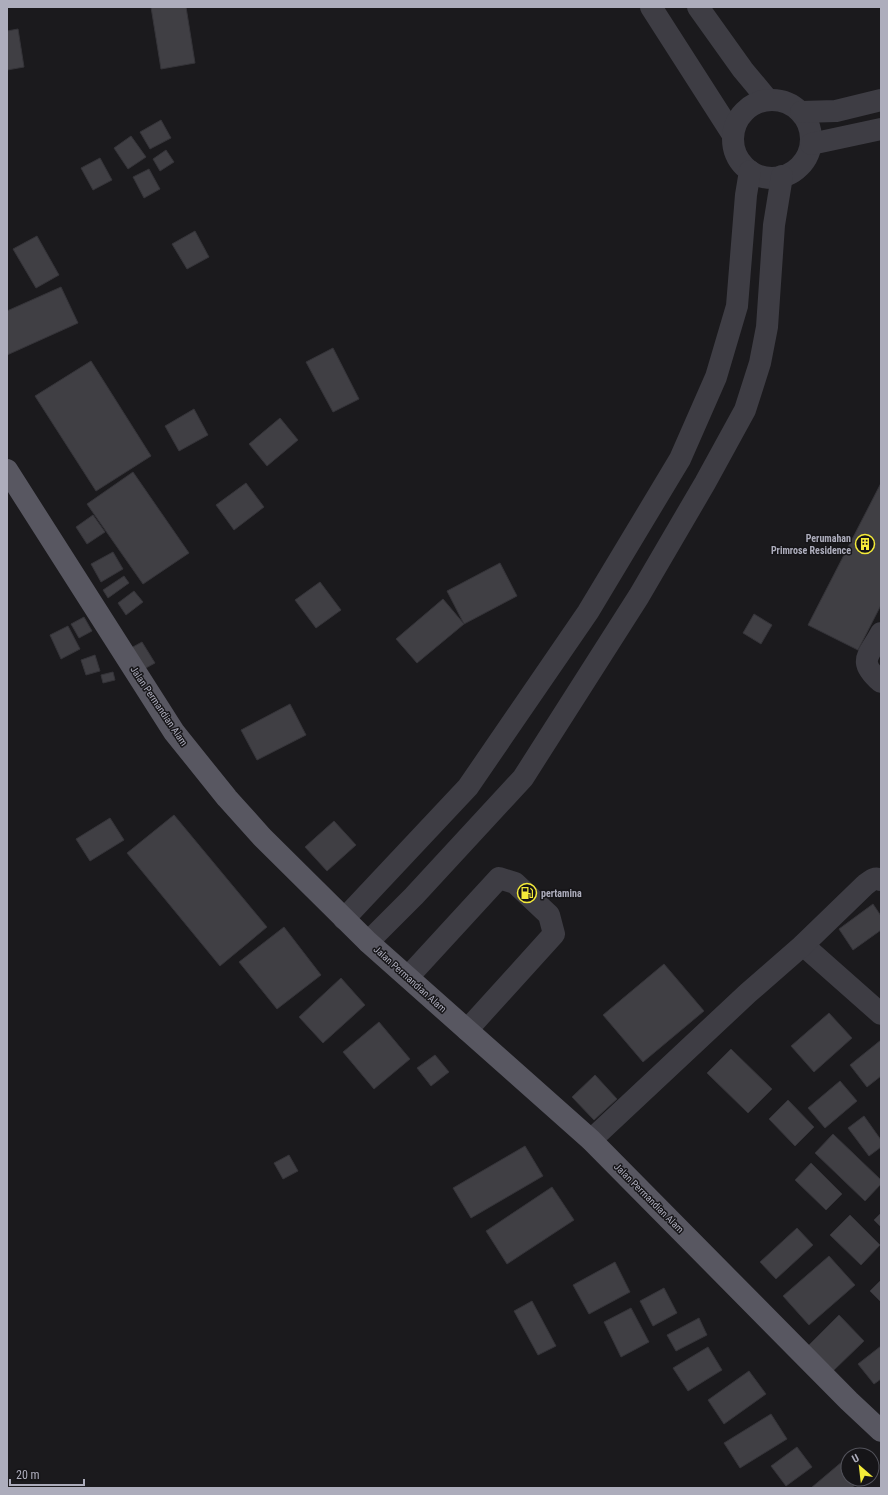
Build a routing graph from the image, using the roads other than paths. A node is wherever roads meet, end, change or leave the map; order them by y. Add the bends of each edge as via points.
1 (651, 7) edge
2 (698, 7) edge
3 (768, 100) junction
4 (881, 100) edge
5 (801, 112) junction
6 (881, 129) edge
7 (733, 135) junction
8 (811, 144) junction
9 (750, 171) junction
10 (782, 176) junction
11 (7, 470) edge
12 (881, 634) edge
13 (881, 682) edge
14 (881, 880) edge
15 (344, 919) junction
16 (368, 942) junction
17 (803, 945) junction
18 (408, 977) junction
19 (881, 1014) edge
20 (467, 1030) junction
21 (591, 1140) junction
22 (881, 1431) edge

1 - 7 street
2 - 3 street
3 - 5 street via 780,100
3 - 7 street via 757,102 740,115
4 - 5 street via 836,111
5 - 8 street via 808,121
6 - 8 street
7 - 9 street via 736,155 741,164
8 - 10 street via 802,164 793,172
9 - 10 street via 771,178
9 - 15 street via 737,306 716,377 680,459 588,612 468,787
10 - 16 street via 774,225 767,327 760,363 745,410 640,596 524,778
11 - 15 main road, Jalan Permandian Alam via 174,732 262,837
12 - 13 street via 866,661 867,667
14 - 17 street via 873,879
15 - 16 main road, Jalan Permandian Alam
16 - 18 main road, Jalan Permandian Alam
17 - 19 street
17 - 21 street
18 - 20 main road, Jalan Permandian Alam
18 - 20 street via 499,878 515,883 549,916 554,934
20 - 21 main road, Jalan Permandian Alam
21 - 22 main road, Jalan Permandian Alam

